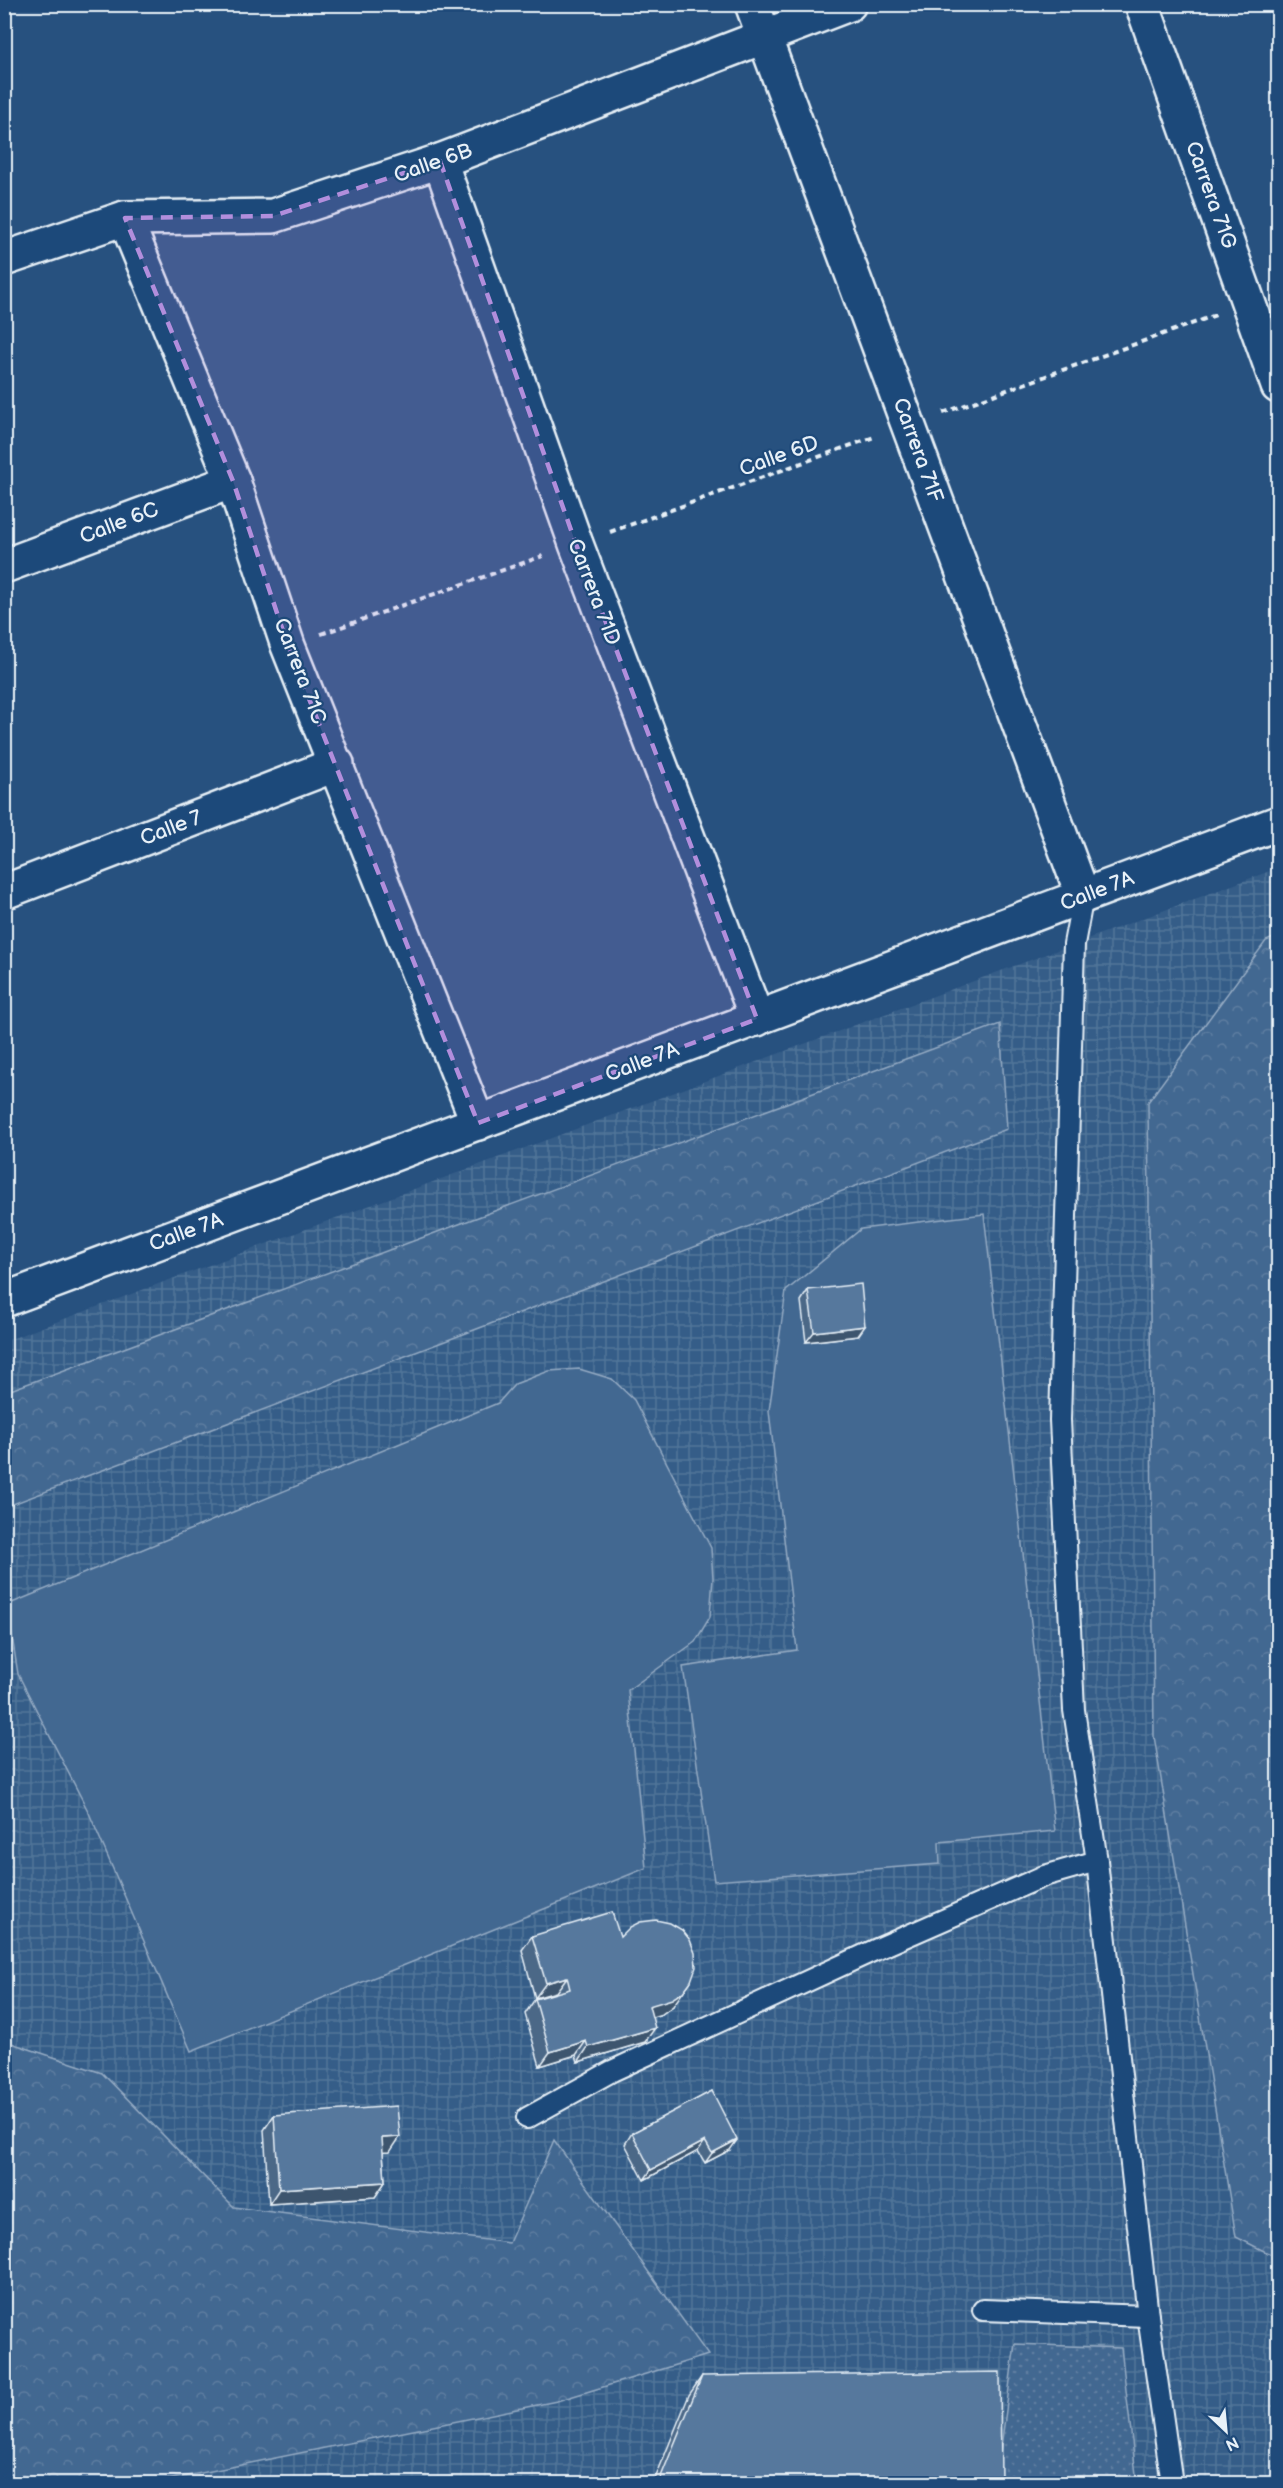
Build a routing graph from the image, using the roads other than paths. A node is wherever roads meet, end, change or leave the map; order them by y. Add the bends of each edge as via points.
1 (752, 4) edge
2 (849, 4) edge
3 (1142, 4) edge
4 (765, 38) junction
5 (440, 161) junction
6 (125, 218) junction
7 (4, 259) edge
8 (1278, 386) edge
9 (232, 481) junction
10 (4, 566) edge
11 (337, 764) junction
12 (1278, 824) edge
13 (4, 892) edge
14 (1083, 896) junction
15 (758, 1019) junction
16 (478, 1123) junction
17 (4, 1300) edge
18 (1097, 1861) junction
19 (527, 2118) dead end
20 (983, 2310) dead end
21 (1148, 2316) junction
22 (1172, 2484) edge

1 - 4 street, Carrera 71F
2 - 4 street, Calle 6B
3 - 8 street, Carrera 71G
4 - 5 street, Calle 6B
4 - 14 street, Carrera 71F
5 - 6 street, Calle 6B via 273,216
5 - 15 street, Carrera 71D via 576,544
6 - 7 street, Calle 6B
6 - 9 street, Carrera 71C
9 - 10 street, Calle 6C
9 - 11 street, Carrera 71C via 288,646
11 - 13 street, Calle 7
11 - 16 street, Carrera 71C
12 - 14 street, Calle 7A
14 - 15 street, Calle 7A
14 - 18 lane via 1074,944 1060,1420 1074,1710
15 - 16 street, Calle 7A
16 - 17 street, Calle 7A
18 - 19 lane via 1044,1876 813,1978 612,2071
18 - 21 lane
20 - 21 lane
21 - 22 lane

